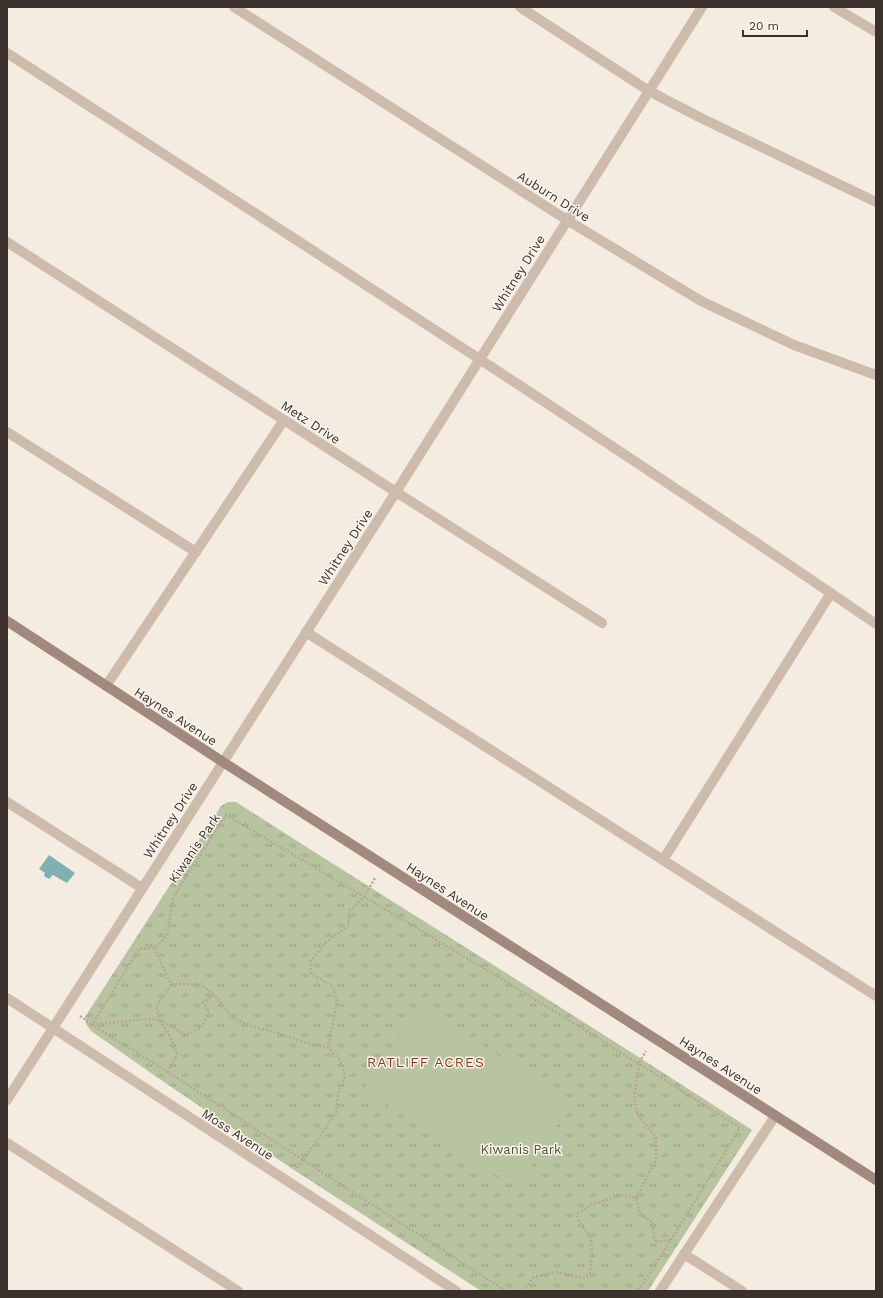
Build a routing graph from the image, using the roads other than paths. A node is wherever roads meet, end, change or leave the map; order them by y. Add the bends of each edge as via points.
1 (234, 7) edge
2 (520, 7) edge
3 (702, 7) edge
4 (834, 7) edge
5 (876, 32) edge
6 (7, 53) edge
7 (649, 91) junction
8 (876, 202) edge
9 (567, 220) junction
10 (7, 242) edge
11 (479, 359) junction
12 (876, 375) edge
13 (284, 420) junction
14 (7, 432) edge
15 (396, 492) junction
16 (196, 552) junction
17 (831, 593) junction
18 (7, 622) edge
19 (602, 623) dead end
20 (876, 624) edge
21 (306, 632) junction
22 (106, 686) junction
23 (223, 762) junction
24 (7, 802) edge
25 (663, 860) junction
26 (142, 888) junction
27 (876, 996) edge
28 (7, 998) edge
29 (52, 1028) junction
30 (7, 1100) edge
31 (775, 1116) junction
32 (7, 1143) edge
33 (876, 1180) edge
34 (684, 1254) junction
35 (238, 1291) edge
36 (456, 1291) edge
37 (660, 1291) edge
38 (742, 1291) edge

1 - 9 street, Auburn Drive
2 - 7 street
3 - 7 street, Whitney Drive
4 - 5 street
6 - 11 street
7 - 8 street
7 - 9 street, Whitney Drive
9 - 11 street, Whitney Drive
9 - 12 street, Auburn Drive via 701,301 794,345
10 - 13 street, Metz Drive
11 - 15 street, Whitney Drive
11 - 17 street
13 - 15 street, Metz Drive
13 - 16 street
14 - 16 street
15 - 19 street, Metz Drive
15 - 21 street, Whitney Drive
16 - 22 street
17 - 20 street
17 - 25 street
18 - 22 street, Haynes Avenue
21 - 23 street, Whitney Drive
21 - 25 street
22 - 23 street, Haynes Avenue
23 - 26 street, Whitney Drive
23 - 31 street, Haynes Avenue
24 - 26 street
25 - 27 street
26 - 29 street, Whitney Drive
28 - 29 street, Moss Avenue
29 - 30 street, Whitney Drive
29 - 36 street, Moss Avenue
31 - 33 street, Haynes Avenue
31 - 34 street
32 - 35 street
34 - 37 street
34 - 38 street

